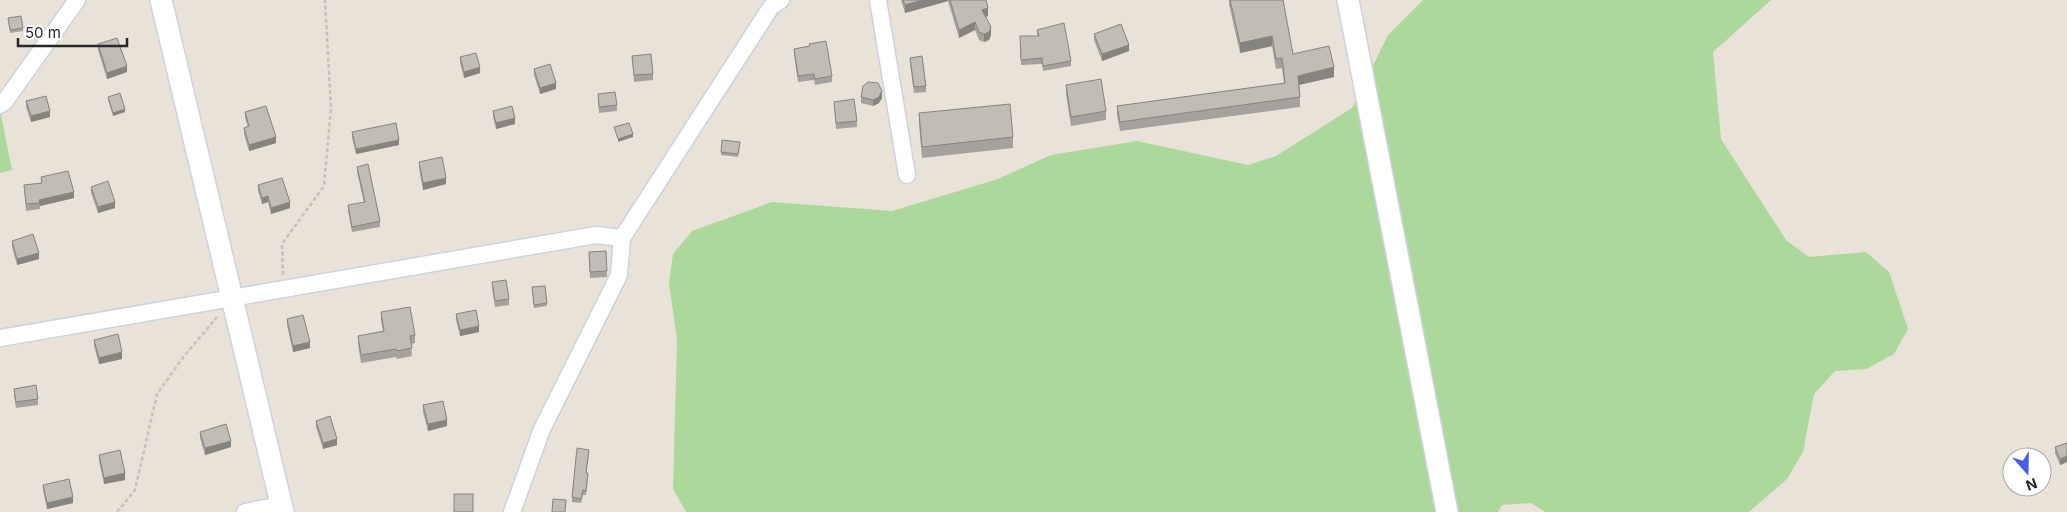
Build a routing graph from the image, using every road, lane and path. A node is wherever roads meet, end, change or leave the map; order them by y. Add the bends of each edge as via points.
1 (77, 0) edge
2 (160, 0) edge
3 (325, 0) edge
4 (781, 0) edge
5 (878, 0) edge
6 (1348, 0) edge
7 (0, 105) edge
8 (908, 175) dead end
9 (622, 238) junction
10 (283, 290) junction
11 (233, 298) junction
12 (0, 338) edge
13 (282, 509) edge
14 (117, 512) edge
15 (245, 512) edge
16 (512, 512) edge
17 (1447, 512) edge

1 - 7 street
2 - 11 street
3 - 10 path via 331,108 324,186 282,244
4 - 9 street via 771,7
5 - 8 street
6 - 17 street
9 - 10 street via 596,236
9 - 16 street via 619,276 542,429
10 - 11 street
11 - 12 street
11 - 13 street
11 - 14 path via 157,394 135,490
13 - 15 street

